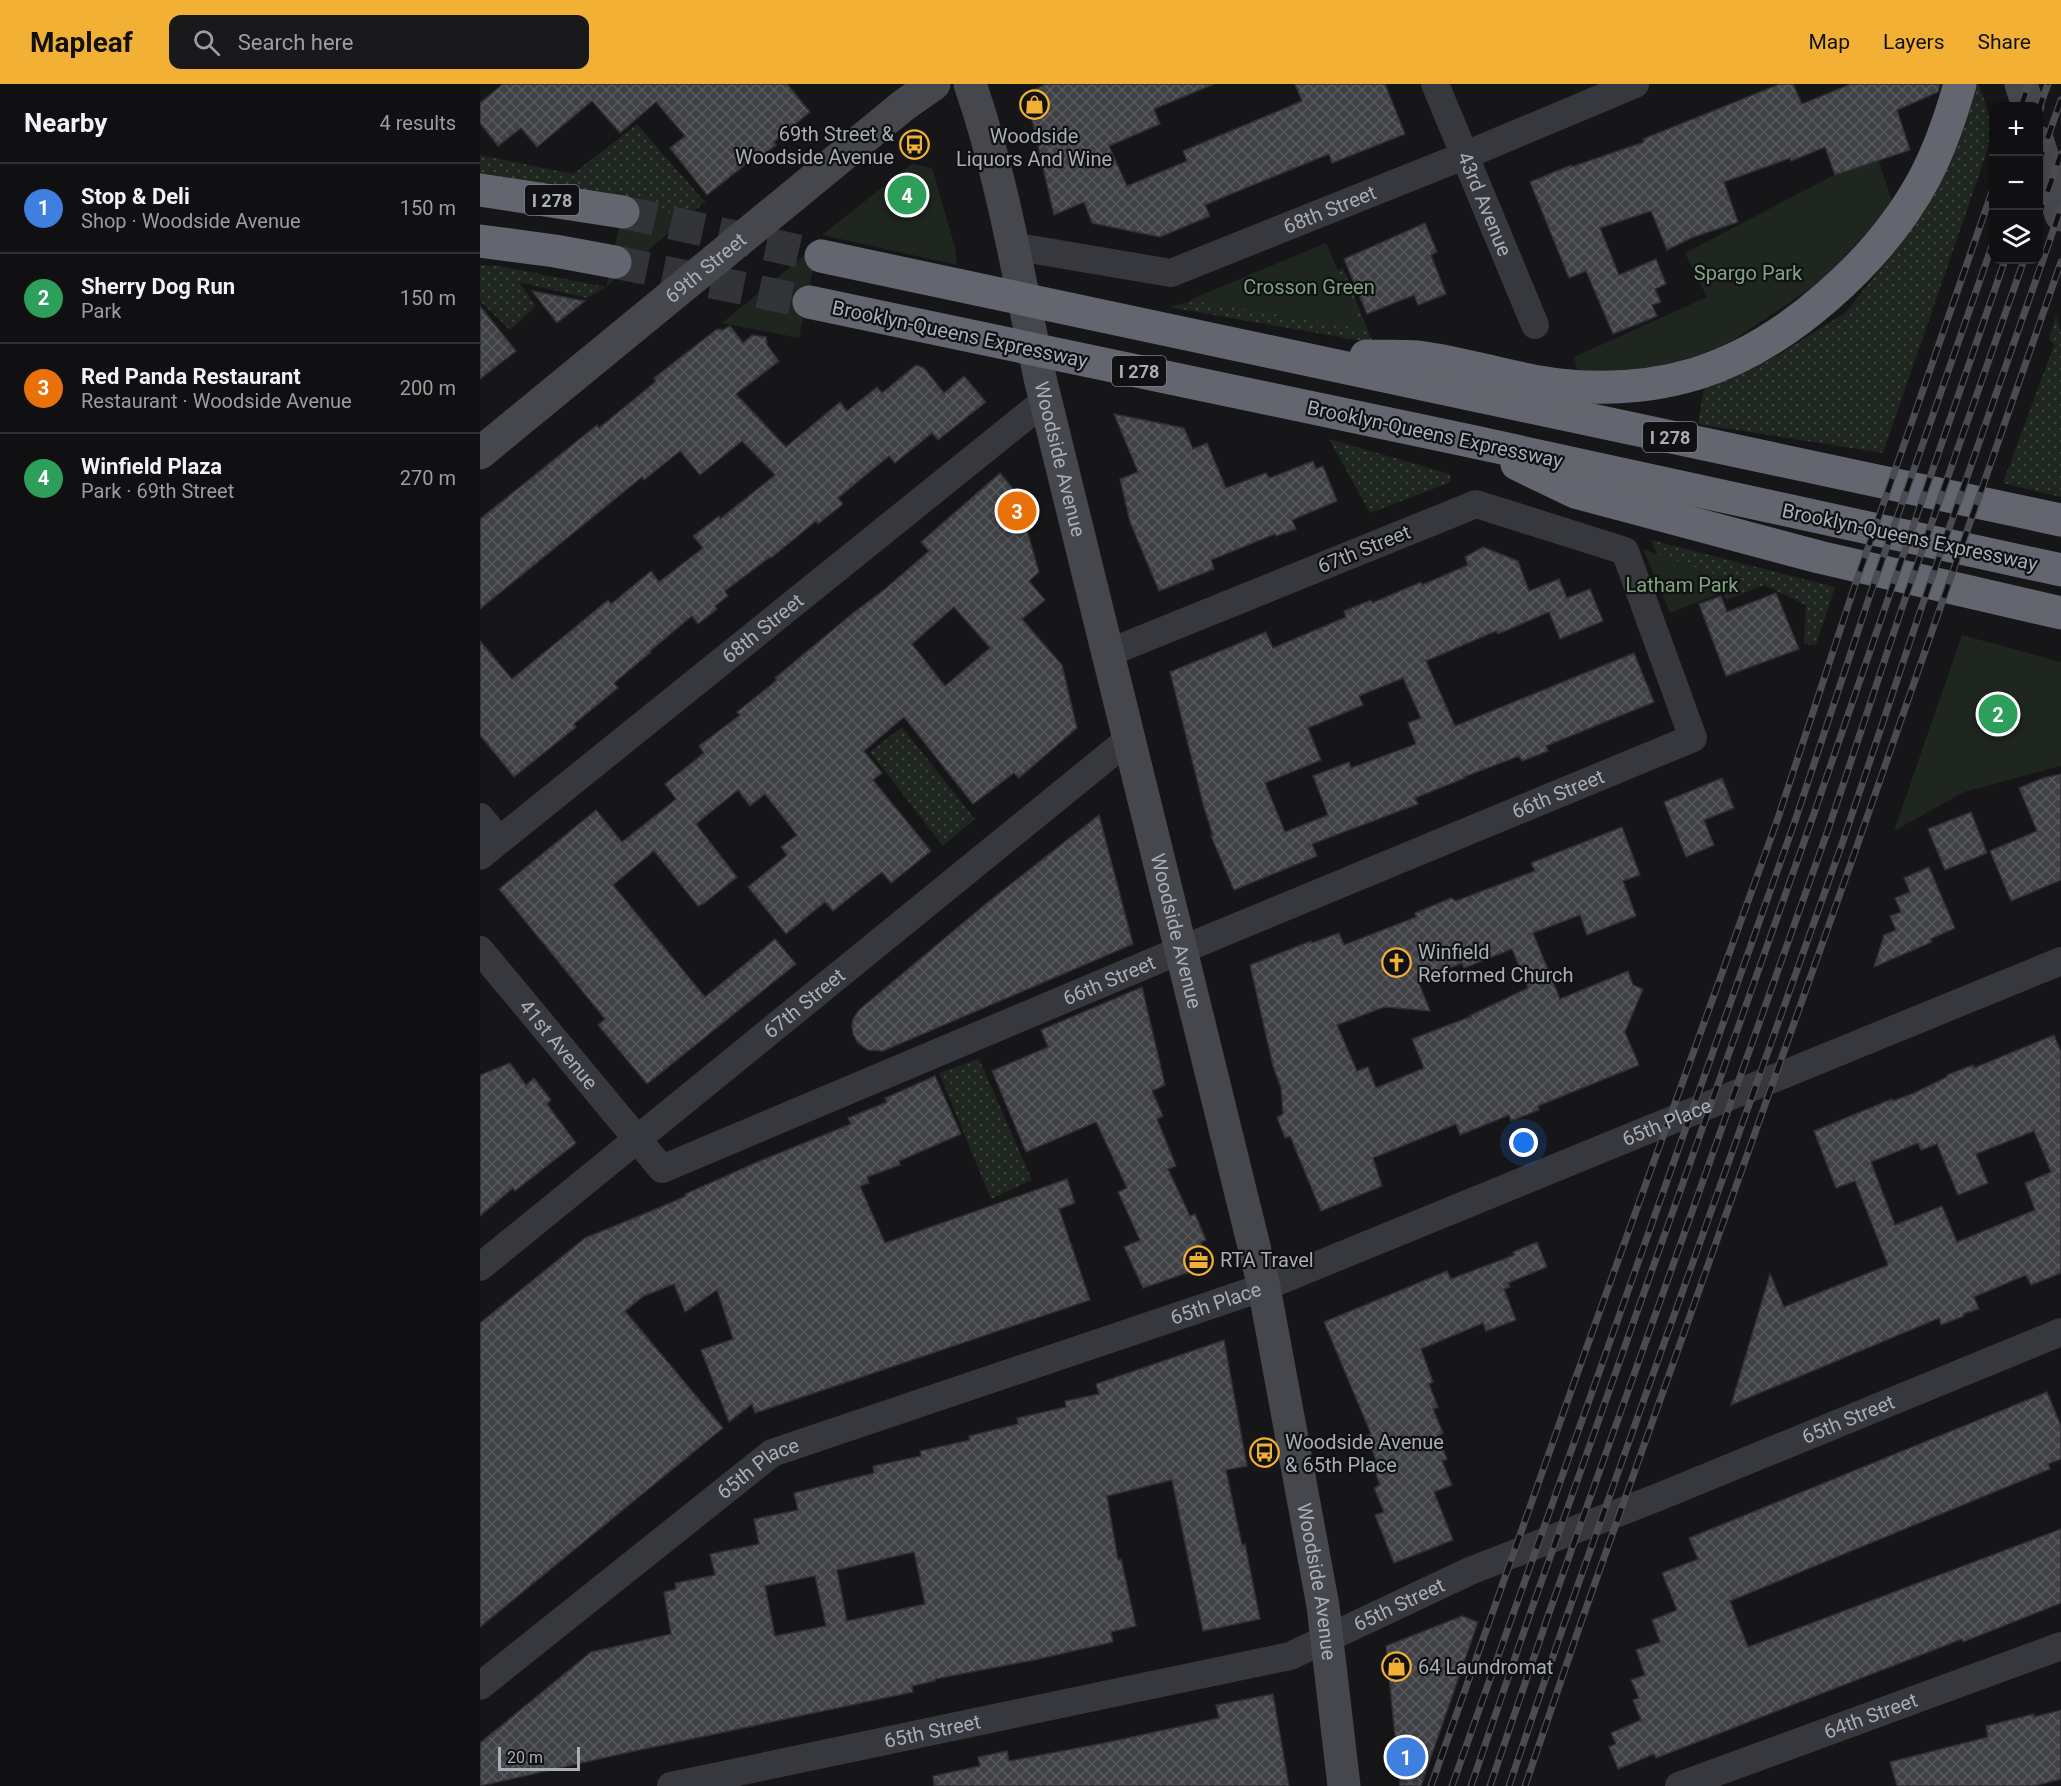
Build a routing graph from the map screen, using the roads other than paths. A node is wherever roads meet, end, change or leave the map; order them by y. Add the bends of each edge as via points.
1 (934, 84) edge
2 (970, 84) edge
3 (1435, 84) edge
4 (1635, 84) edge
5 (1960, 84) edge
6 (2021, 84) edge
7 (2027, 102) edge
8 (1466, 155) junction
9 (2042, 156) edge
10 (480, 190) edge
11 (624, 212) tunnel mouth
12 (2061, 215) edge
13 (480, 241) edge
14 (821, 256) tunnel mouth
15 (1015, 257) junction
16 (615, 262) tunnel mouth
17 (809, 302) tunnel mouth
18 (1535, 325) dead end
19 (1280, 353) junction
20 (1043, 389) junction
21 (1470, 441) junction
22 (480, 453) edge
23 (2061, 520) edge
24 (2061, 570) edge
25 (2061, 613) edge
26 (1108, 653) junction
27 (1693, 738) joint
28 (1129, 739) junction
29 (480, 817) edge
30 (489, 848) edge
31 (480, 950) edge
32 (1181, 950) junction
33 (2061, 962) edge
34 (636, 1140) junction
35 (480, 1267) edge
36 (1264, 1287) junction
37 (2060, 1337) edge
38 (1328, 1639) junction
39 (2061, 1646) edge
40 (480, 1686) edge
41 (671, 1786) edge
42 (1344, 1786) edge
43 (1679, 1786) edge

1 - 22 street, 69th Street
2 - 15 street, Woodside Avenue
3 - 8 street, 43rd Avenue
4 - 8 street, 68th Street
5 - 19 highway via 1941,142 1924,178 1882,242 1797,320 1720,365 1664,381 1589,387 1536,382 1424,358
6 - 7 street
8 - 15 street, 68th Street via 1171,273
8 - 18 street, 43rd Avenue
9 - 12 street
10 - 11 highway, I 278
13 - 16 highway
14 - 19 highway, I 278
15 - 20 street, Woodside Avenue
17 - 21 highway, Brooklyn-Queens Expressway / I 278
19 - 23 highway, I 278
20 - 26 street, Woodside Avenue
20 - 30 street, 68th Street
21 - 24 highway, Brooklyn-Queens Expressway / I 278
21 - 25 highway via 1575,492 1819,557
26 - 27 street, 67th Street via 1476,504 1625,551
26 - 28 street, Woodside Avenue
27 - 32 street, 66th Street
28 - 32 street, Woodside Avenue
28 - 34 street, 67th Street
29 - 30 street
31 - 34 street, 41st Avenue
32 - 34 street, 66th Street via 662,1169
32 - 36 street, Woodside Avenue
33 - 36 street, 65th Place
34 - 35 street, 67th Street
36 - 38 street, Woodside Avenue
36 - 40 street, 65th Place via 772,1454
37 - 38 street, 65th Street via 1470,1571
38 - 41 street, 65th Street via 1290,1656
38 - 42 street, Woodside Avenue
39 - 43 street, 64th Street

